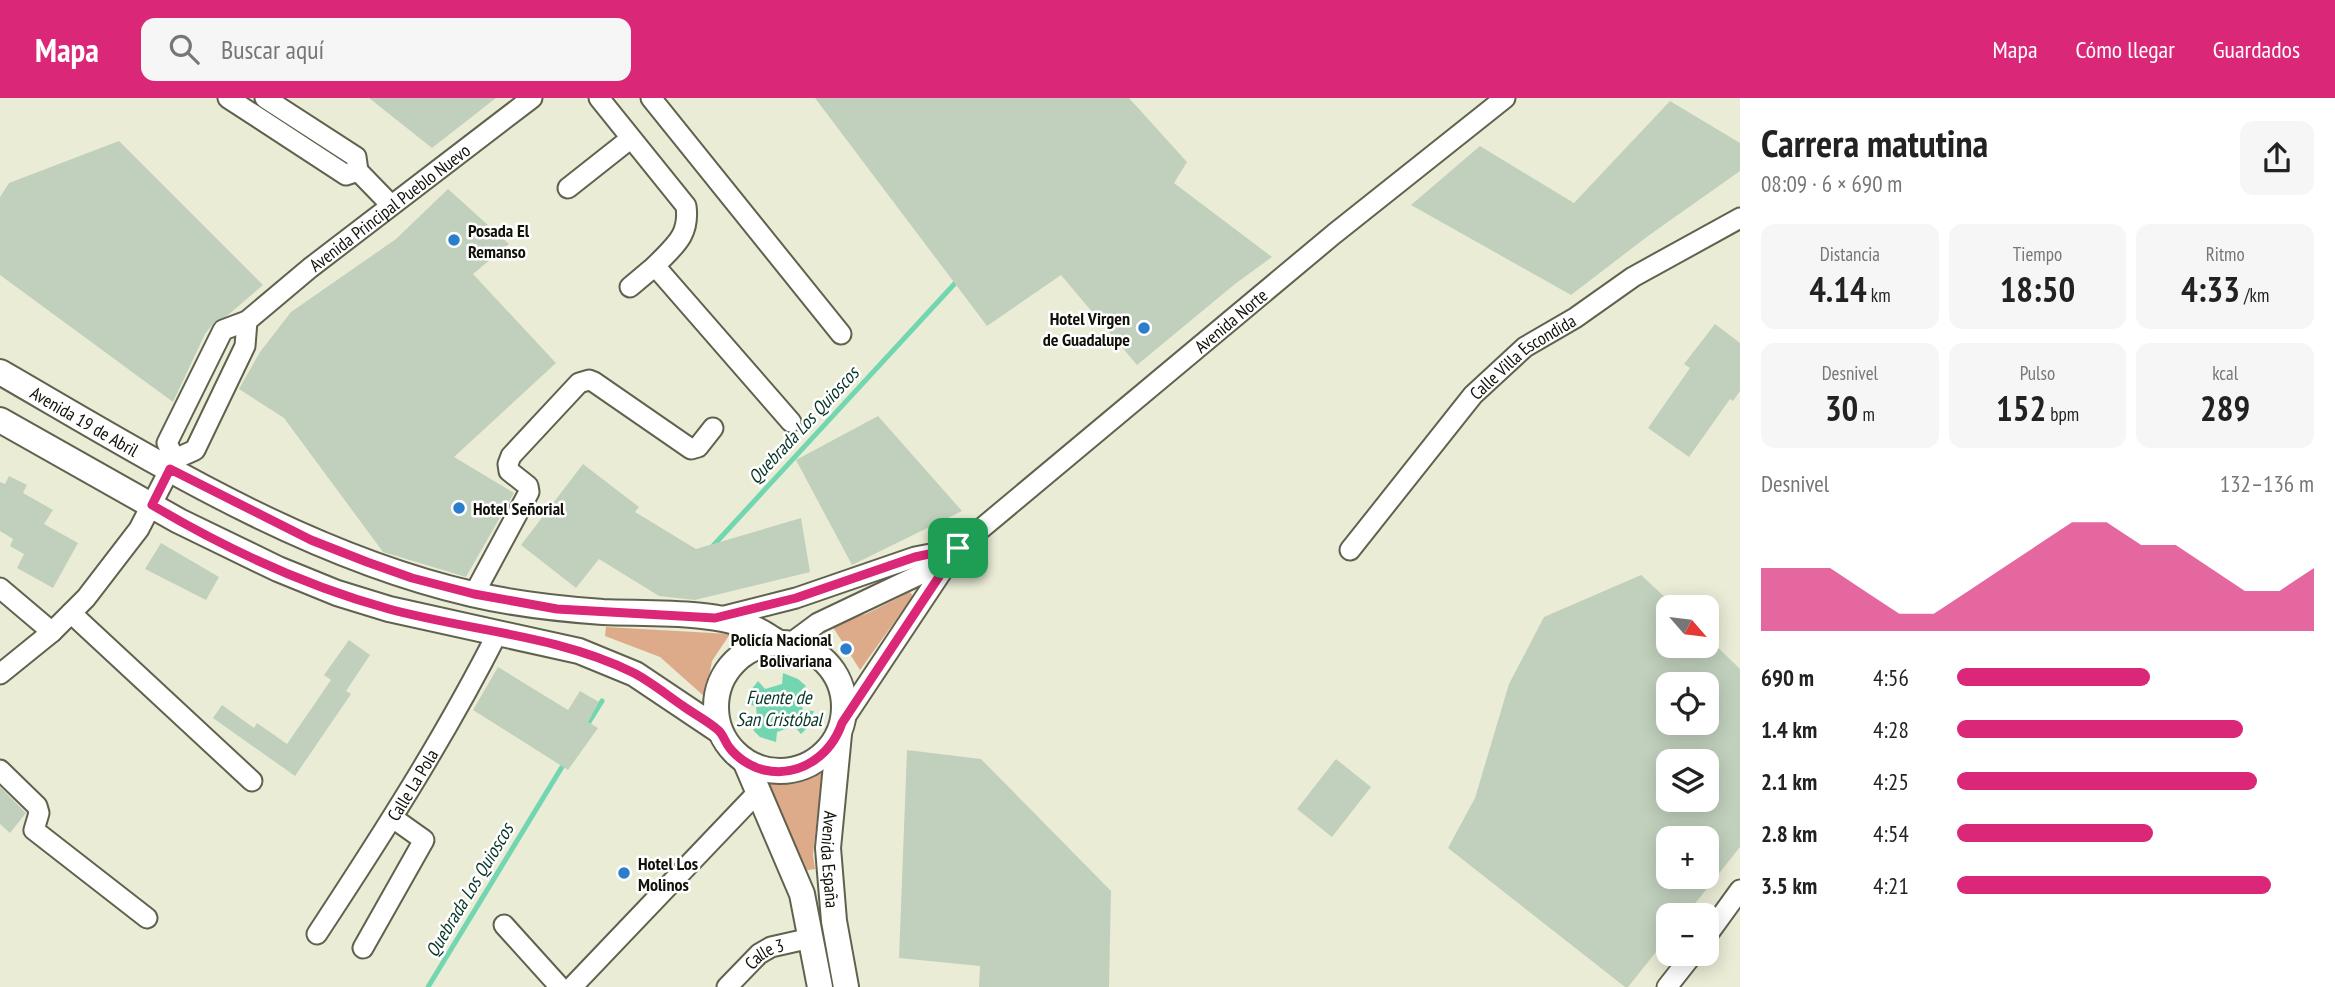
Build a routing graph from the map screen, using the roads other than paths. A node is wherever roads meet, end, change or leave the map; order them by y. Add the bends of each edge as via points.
1 (228, 98) edge
2 (265, 98) edge
3 (532, 98) edge
4 (599, 98) edge
5 (651, 98) edge
6 (1506, 98) edge
7 (630, 139) junction
8 (358, 171) junction
9 (568, 188) dead end
10 (391, 205) junction
11 (1740, 218) edge
12 (655, 266) junction
13 (630, 287) dead end
14 (247, 321) junction
15 (841, 334) dead end
16 (0, 372) edge
17 (0, 420) edge
18 (791, 422) dead end
19 (713, 428) dead end
20 (172, 464) junction
21 (152, 505) junction
22 (958, 548) junction
23 (1350, 550) dead end
24 (0, 588) edge
25 (474, 594) junction
26 (71, 613) junction
27 (715, 618) junction
28 (52, 632) junction
29 (498, 632) junction
30 (784, 642) junction
31 (0, 674) edge
32 (841, 727) junction
33 (720, 731) junction
34 (746, 763) junction
35 (0, 770) edge
36 (252, 781) dead end
37 (758, 792) junction
38 (393, 818) junction
39 (1740, 890) edge
40 (147, 918) dead end
41 (1719, 919) edge
42 (504, 925) dead end
43 (317, 934) dead end
44 (811, 938) junction
45 (363, 948) dead end
46 (1684, 966) edge
47 (559, 987) edge
48 (572, 987) edge
49 (726, 987) edge
50 (820, 987) edge
51 (846, 987) edge
52 (1667, 987) edge

1 - 8 street via 346,175
2 - 8 street via 356,157
3 - 10 street, Avenida Principal Pueblo Nuevo
4 - 7 street
5 - 15 street
6 - 22 street, Avenida Norte via 1334,234
7 - 9 street
7 - 12 street via 686,206 682,238
8 - 10 street
10 - 14 street, Avenida Principal Pueblo Nuevo
11 - 23 street, Calle Villa Escondida via 1633,277 1525,347 1473,396
12 - 13 street
12 - 18 street
14 - 20 street, Avenida Principal Pueblo Nuevo via 245,346 195,450
14 - 20 street, Avenida Principal Pueblo Nuevo via 223,330 167,443
16 - 20 main road, Avenida 19 de Abril
17 - 21 main road
19 - 25 street via 691,449 594,382 579,383 511,456 509,471 529,492
20 - 21 street, Avenida Principal Pueblo Nuevo
20 - 25 main road via 311,540 412,578
21 - 26 street, Avenida Principal Pueblo Nuevo via 139,529
21 - 29 main road via 255,559 337,593
22 - 27 street
22 - 30 street, Avenida Norte via 919,575
22 - 32 street, Avenida Norte
24 - 28 street
25 - 27 main road via 557,609
26 - 28 street, Avenida Principal Pueblo Nuevo
26 - 36 street
27 - 30 main road
28 - 31 street, Avenida Principal Pueblo Nuevo
29 - 33 main road via 579,651 635,674
29 - 38 street, Calle La Pola
30 - 32 main road via 811,650 827,663 839,681 844,701
30 - 33 main road via 758,646 726,671 717,690 715,711
32 - 34 main road via 830,747 800,768 782,772
32 - 51 main road, Avenida España via 828,848
33 - 34 main road via 730,749
34 - 37 main road, Avenida España
35 - 40 street via 37,806 34,830
37 - 44 main road, Avenida España via 802,894
37 - 48 street
38 - 43 street, Calle La Pola
38 - 45 street via 428,832
39 - 41 street
42 - 47 street
44 - 49 street, Calle 3 via 771,947
44 - 50 main road, Avenida España
46 - 52 street

